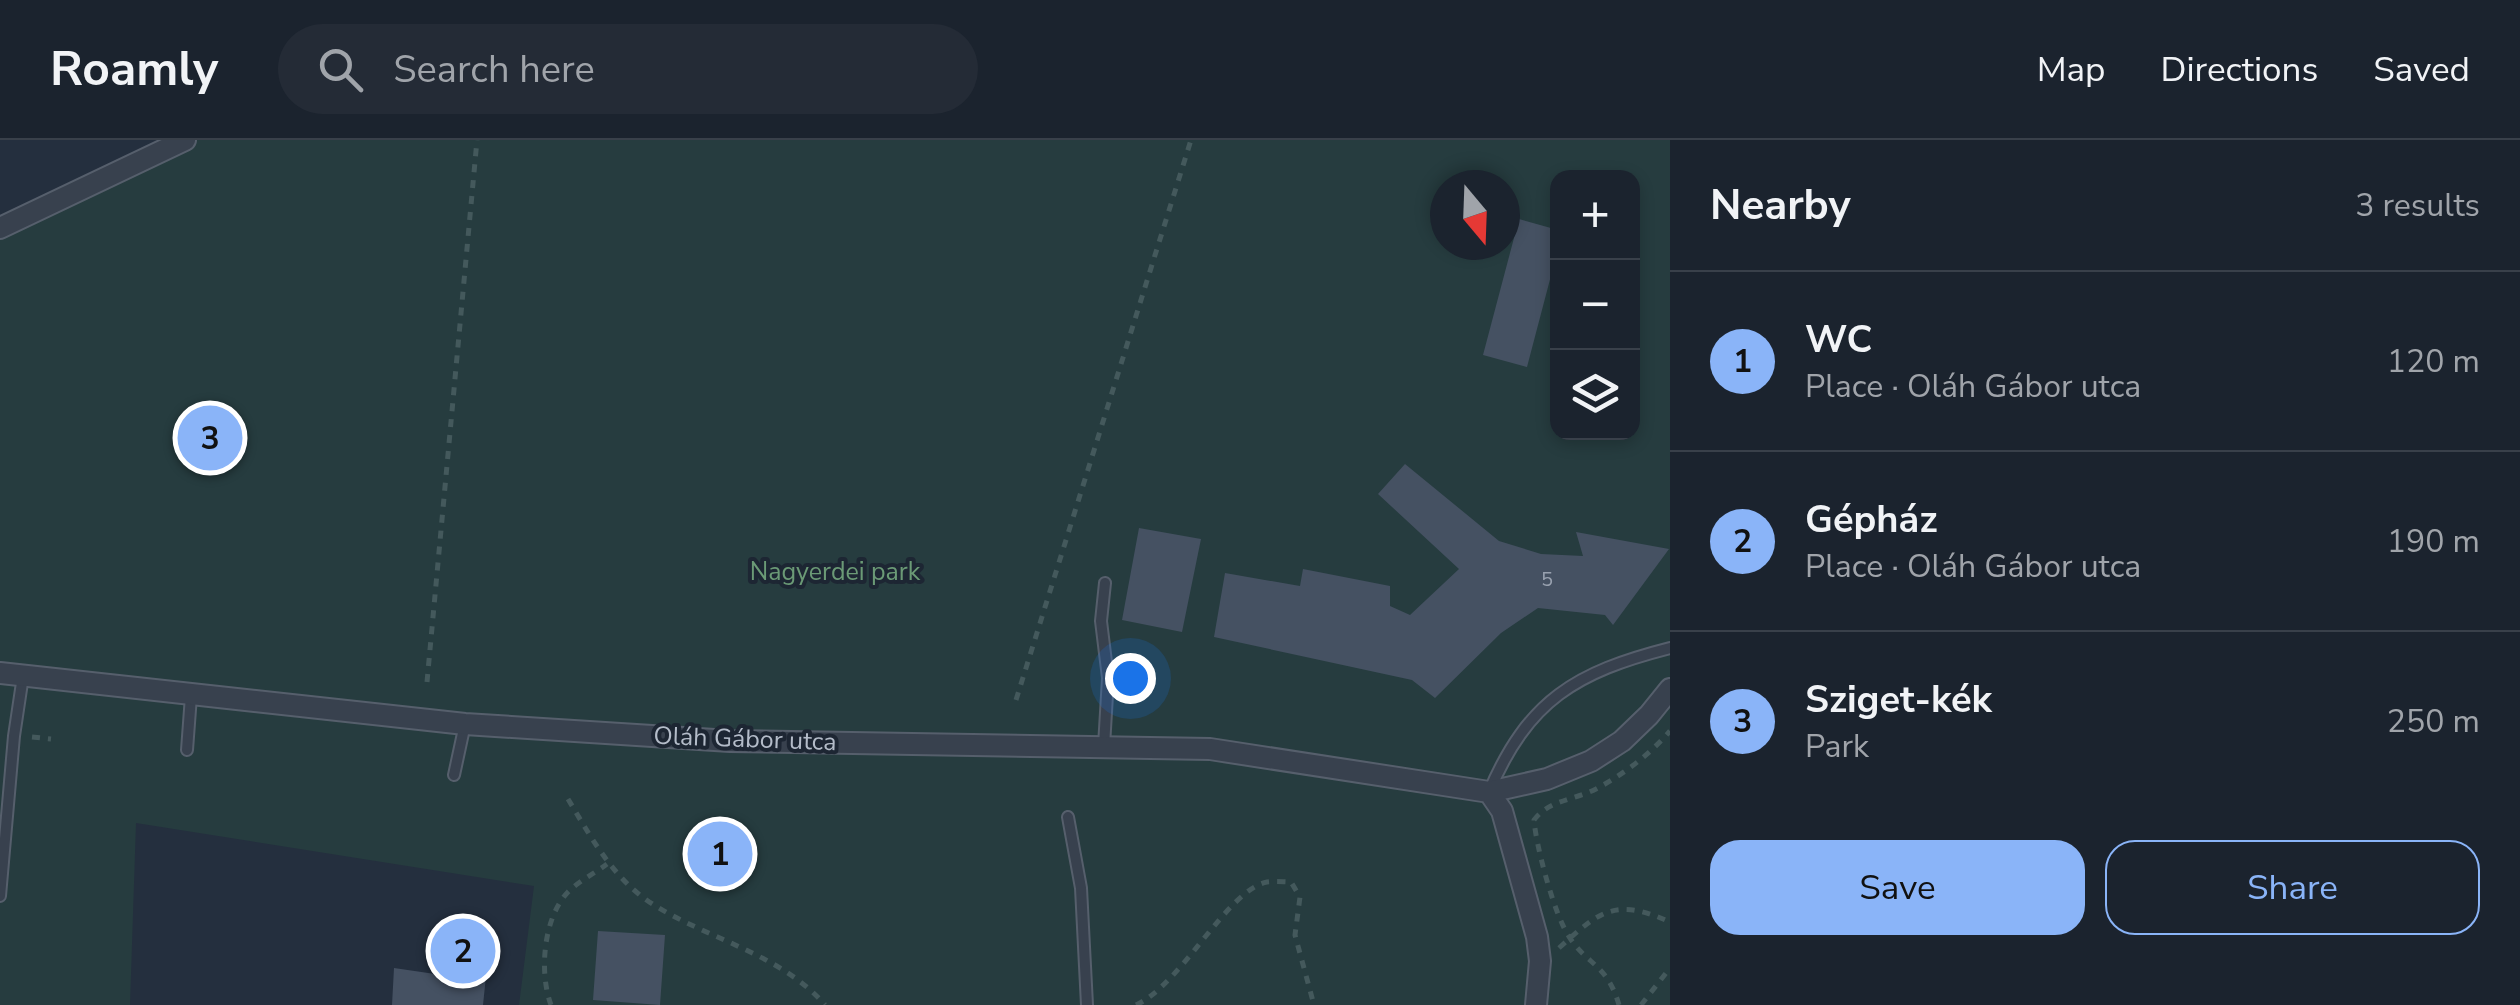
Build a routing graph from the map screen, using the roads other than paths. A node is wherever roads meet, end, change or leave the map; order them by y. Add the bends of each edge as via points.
1 (185, 140) edge
2 (0, 228) edge
3 (1105, 583) dead end
4 (1670, 648) edge
5 (0, 673) edge
6 (23, 675) junction
7 (1670, 689) edge
8 (191, 696) junction
9 (465, 724) junction
10 (1104, 746) junction
11 (187, 750) dead end
12 (454, 775) dead end
13 (1490, 792) junction
14 (1068, 816) dead end
15 (0, 896) edge
16 (1087, 1005) edge
17 (1536, 1005) edge

1 - 2 street
3 - 10 lane
4 - 13 lane via 1591,673 1552,699 1523,728
5 - 6 street, Oláh Gábor utca
6 - 8 street, Oláh Gábor utca
6 - 15 lane
7 - 13 street via 1649,716 1591,761
8 - 9 street, Oláh Gábor utca
8 - 11 lane
9 - 10 street, Oláh Gábor utca via 730,741
9 - 12 lane
10 - 13 street, Oláh Gábor utca via 1210,749
13 - 17 street via 1502,811 1540,961
14 - 16 lane via 1081,888

